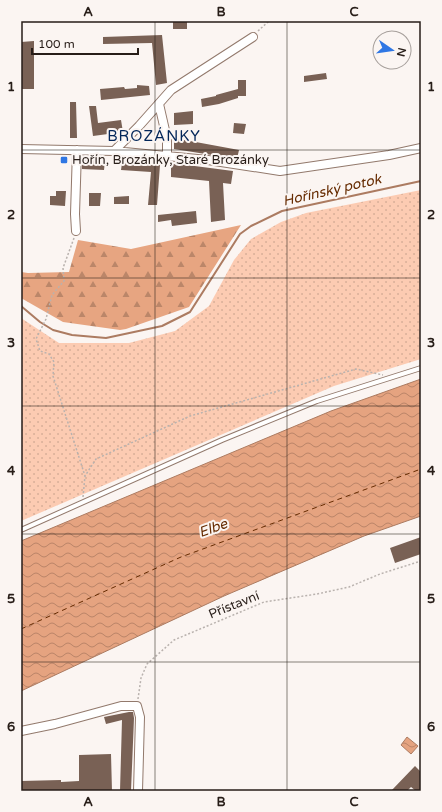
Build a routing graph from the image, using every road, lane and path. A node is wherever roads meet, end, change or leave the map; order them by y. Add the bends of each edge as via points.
1 (269, 21) edge
2 (253, 37) joint
3 (159, 104) junction
4 (421, 148) edge
5 (21, 149) edge
6 (77, 150) junction
7 (114, 151) junction
8 (167, 156) junction
9 (76, 231) joint
10 (421, 368) edge
11 (391, 376) junction
12 (86, 476) junction
13 (83, 503) junction
14 (21, 530) edge
15 (421, 561) edge
16 (137, 706) junction
17 (21, 731) edge
18 (138, 791) edge

1 - 2 path
2 - 3 street via 171,90
3 - 7 street
3 - 8 street via 167,139
4 - 8 street via 280,171
5 - 6 street
6 - 7 street
6 - 9 street
7 - 8 street
9 - 12 path via 63,268 64,281 52,295 46,320 36,339 40,352 49,354 54,362 53,376
10 - 11 lane
11 - 12 path via 356,369 190,416 96,459
11 - 13 lane via 317,400
12 - 13 path
13 - 14 lane
15 - 16 path, Přístavní via 380,574 349,588 264,602 174,640 147,664 141,678
16 - 17 street via 121,706
16 - 18 street via 140,717

